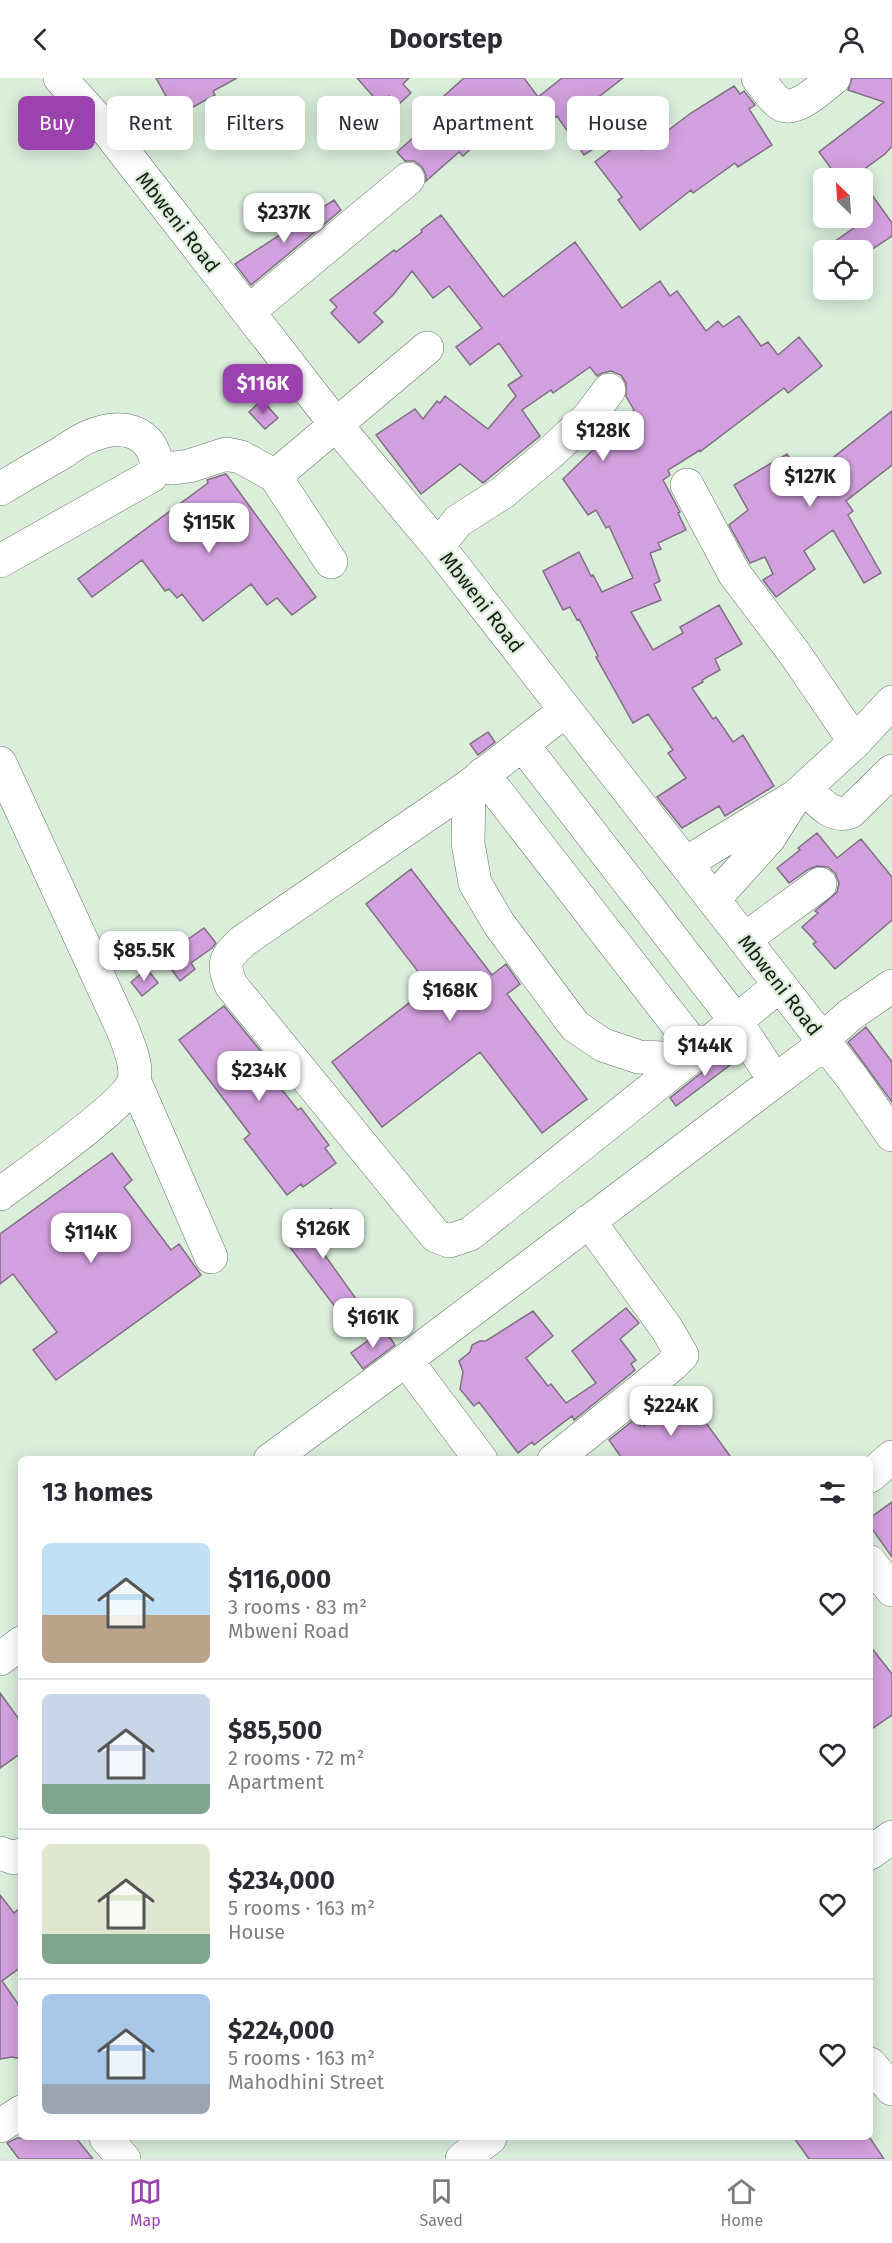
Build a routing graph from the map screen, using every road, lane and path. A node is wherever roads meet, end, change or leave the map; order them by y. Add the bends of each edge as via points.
1 (60, 78) edge
2 (758, 78) edge
3 (834, 78) edge
4 (408, 179) dead end
5 (248, 312) junction
6 (427, 348) dead end
7 (609, 390) dead end
8 (337, 426) junction
9 (157, 467) junction
10 (275, 476) junction
11 (687, 485) dead end
12 (0, 489) edge
13 (438, 546) junction
14 (0, 561) edge
15 (331, 562) dead end
16 (892, 702) edge
17 (566, 710) junction
18 (855, 742) junction
19 (522, 744) junction
20 (0, 763) edge
21 (892, 771) edge
22 (476, 780) junction
23 (800, 792) junction
24 (686, 863) junction
25 (820, 884) dead end
26 (714, 899) junction
27 (745, 939) junction
28 (780, 985) junction
29 (892, 986) edge
30 (736, 1021) junction
31 (824, 1042) junction
32 (692, 1055) junction
33 (134, 1080) junction
34 (775, 1081) junction
35 (892, 1135) edge
36 (0, 1194) edge
37 (589, 1221) junction
38 (212, 1257) dead end
39 (406, 1360) junction
40 (277, 1456) edge
41 (478, 1456) edge
42 (559, 1456) edge
43 (892, 1457) edge
44 (873, 1473) edge
45 (873, 1566) edge
46 (892, 1590) edge
47 (18, 1645) edge
48 (0, 1659) edge
49 (892, 1837) edge
50 (873, 1851) edge
51 (0, 1853) edge
52 (18, 1856) edge
53 (873, 2067) edge
54 (892, 2089) edge
55 (18, 2114) edge
56 (0, 2126) edge
57 (108, 2140) edge
58 (487, 2140) edge
59 (124, 2159) edge
60 (462, 2159) edge

1 - 5 street, Mbweni Road via 107,130
2 - 3 street via 784,107 794,107
4 - 5 street
5 - 8 street, Mbweni Road
6 - 8 street
7 - 13 street via 588,418 565,439 502,493 458,521
8 - 10 street
8 - 13 street, Mbweni Road
9 - 10 street via 189,466 226,454 241,457
9 - 12 street via 156,453 148,441 135,432 113,430 88,437
9 - 14 street via 151,476
10 - 15 street
11 - 18 street via 734,573
13 - 17 street, Mbweni Road
16 - 18 street
17 - 19 street
17 - 24 street, Mbweni Road
18 - 23 street
19 - 22 street
19 - 30 street
20 - 33 street via 123,1030 134,1063
21 - 23 street via 850,812 843,814
22 - 32 street
22 - 32 street via 468,843 475,883 499,924 575,1026 603,1045 639,1057
22 - 32 street via 243,941 228,956 225,968 231,985 436,1236 449,1241 470,1234
23 - 24 street
23 - 26 street via 769,838
24 - 26 street, Mbweni Road
25 - 27 street
26 - 27 street, Mbweni Road
27 - 28 street, Mbweni Road
28 - 30 street
28 - 31 street, Mbweni Road
29 - 31 street via 850,1015
30 - 32 street
30 - 34 street
31 - 34 street
31 - 35 street, Mbweni Road
33 - 36 street via 117,1104
33 - 38 street
34 - 37 street
37 - 39 street
37 - 42 street via 682,1355
39 - 40 street
39 - 41 street
43 - 44 street
45 - 46 street
47 - 48 street
49 - 50 street
51 - 52 street
53 - 54 street
55 - 56 street
57 - 59 street
58 - 60 street

